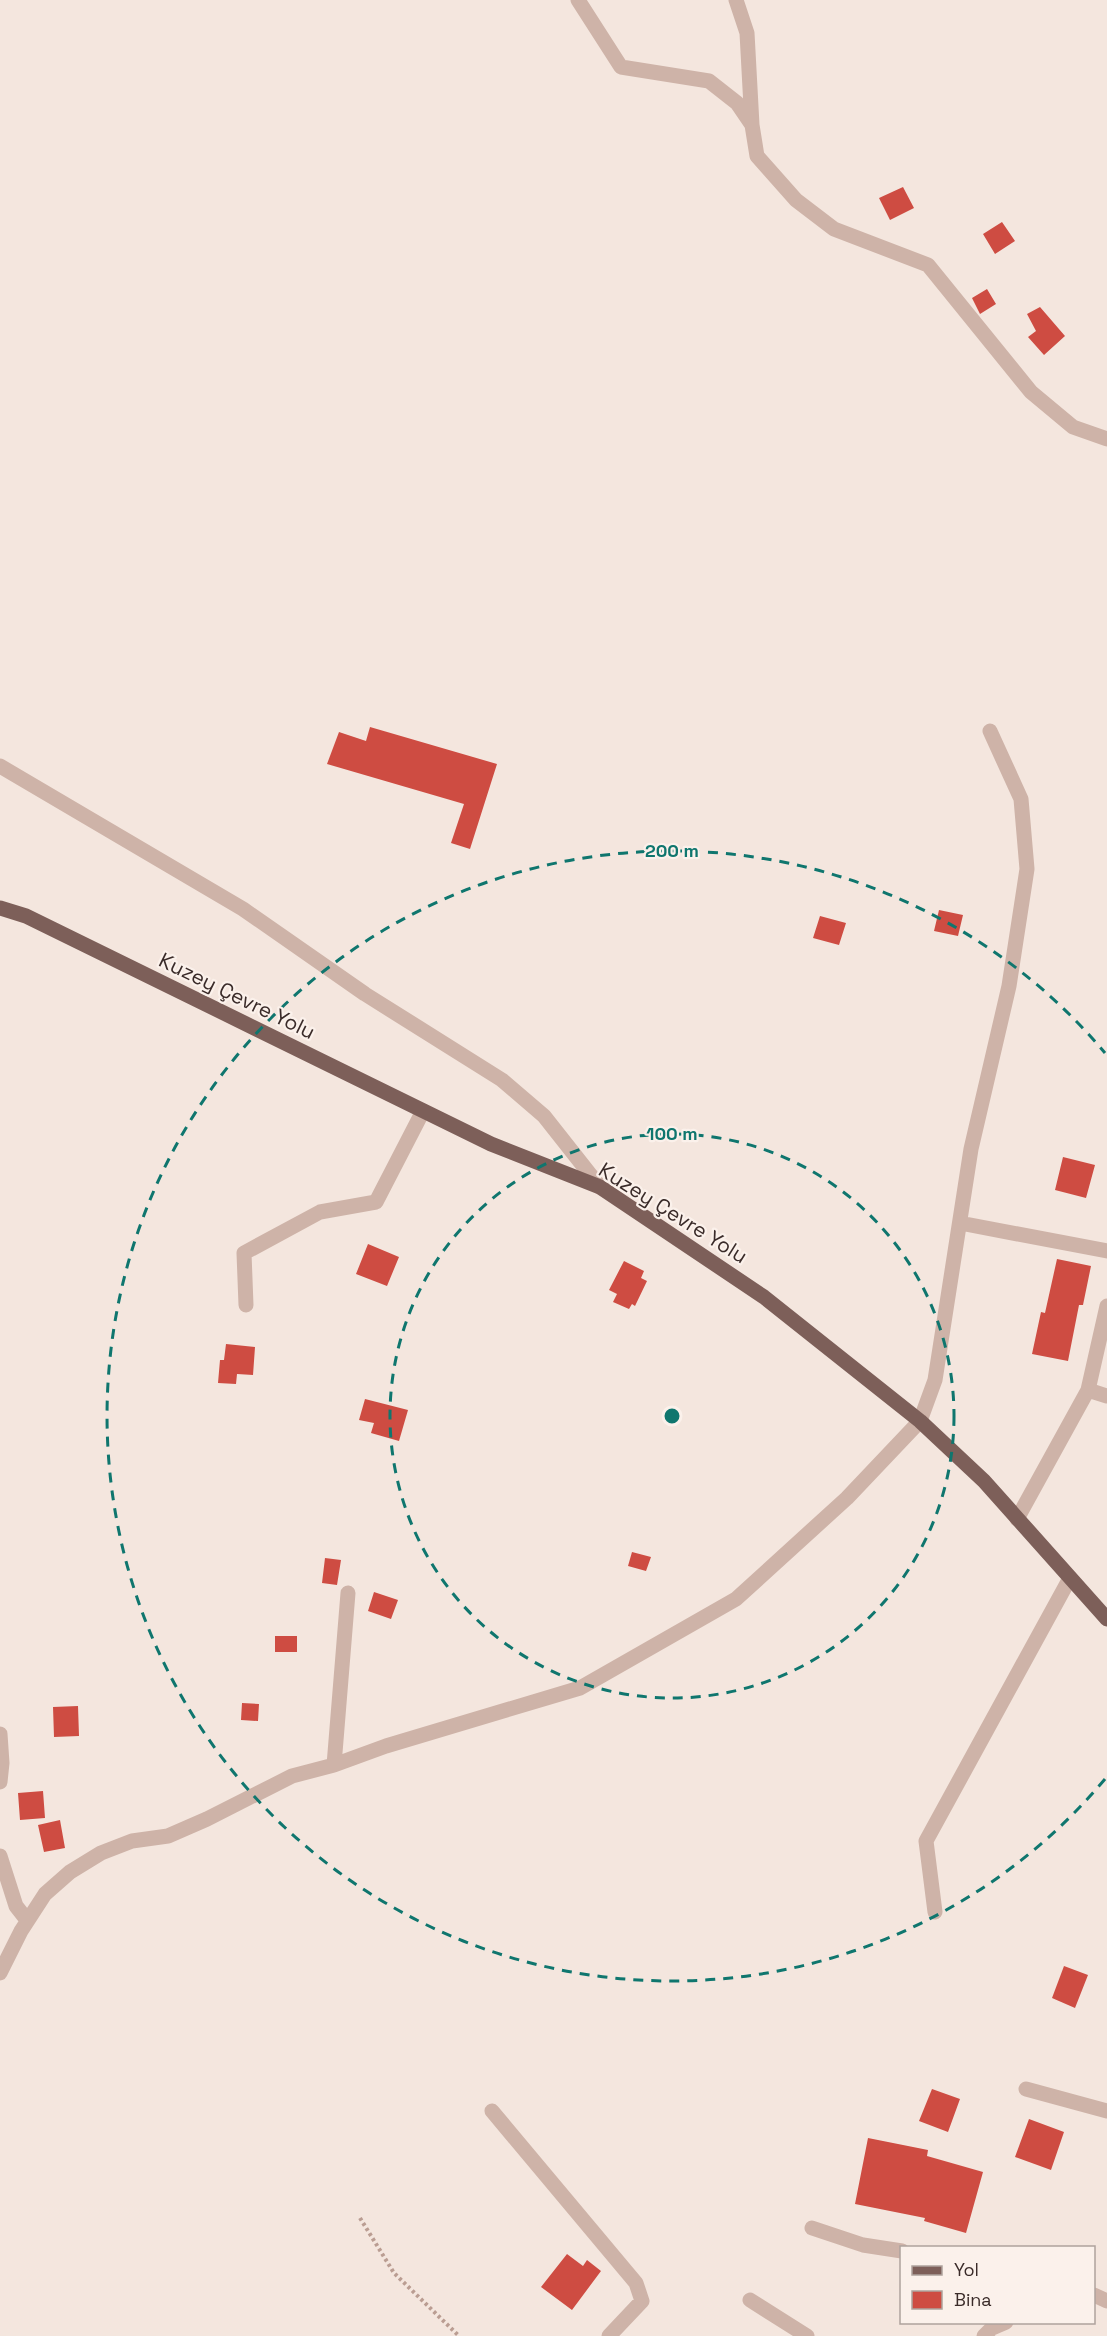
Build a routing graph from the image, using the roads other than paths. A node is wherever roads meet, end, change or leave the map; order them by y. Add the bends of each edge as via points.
1 (578, 0) edge
2 (736, 0) edge
3 (752, 125) junction
4 (1107, 439) edge
5 (990, 731) dead end
6 (0, 766) edge
7 (0, 908) edge
8 (423, 1110) junction
9 (600, 1187) junction
10 (960, 1223) junction
11 (1107, 1251) edge
12 (246, 1305) dead end
13 (1107, 1306) edge
14 (1088, 1390) junction
15 (1107, 1396) edge
16 (920, 1421) junction
17 (1017, 1519) junction
18 (1070, 1578) junction
19 (348, 1593) dead end
20 (1107, 1619) edge
21 (0, 1734) edge
22 (334, 1765) junction
23 (0, 1782) edge
24 (0, 1856) edge
25 (935, 1912) dead end
26 (27, 1920) junction
27 (0, 1973) edge
28 (1026, 2089) dead end
29 (492, 2111) dead end
30 (1107, 2111) edge
31 (812, 2228) dead end
32 (900, 2251) edge
33 (750, 2300) dead end
34 (1001, 2324) edge
35 (609, 2336) edge
36 (807, 2336) edge
37 (984, 2336) edge

1 - 3 street via 621,67 709,81 737,103
2 - 3 street via 747,33
3 - 4 street via 757,156 796,200 834,229 928,265 1031,392 1073,427
5 - 10 street via 1021,800 1027,869 1009,986 971,1149
6 - 9 street via 243,909 364,994 502,1080 544,1116
7 - 8 main road, Kuzey Çevre Yolu via 26,916
8 - 9 main road, Kuzey Çevre Yolu via 491,1144
8 - 12 street via 376,1202 320,1212 244,1253
9 - 16 main road, Kuzey Çevre Yolu via 764,1297
10 - 11 street
10 - 16 street via 935,1380
13 - 14 street
14 - 15 street
14 - 17 street
16 - 17 main road, Kuzey Çevre Yolu via 984,1481
16 - 22 street via 847,1498 736,1599 580,1688
17 - 18 main road, Kuzey Çevre Yolu
18 - 20 main road, Kuzey Çevre Yolu
18 - 25 street via 926,1841
19 - 22 street
21 - 23 street
22 - 26 street via 292,1776 168,1836 132,1841 100,1853 45,1894
24 - 26 street via 16,1906
26 - 27 street
28 - 30 street
29 - 35 street via 636,2283 642,2301
31 - 32 street via 863,2245
33 - 36 street
34 - 37 street

